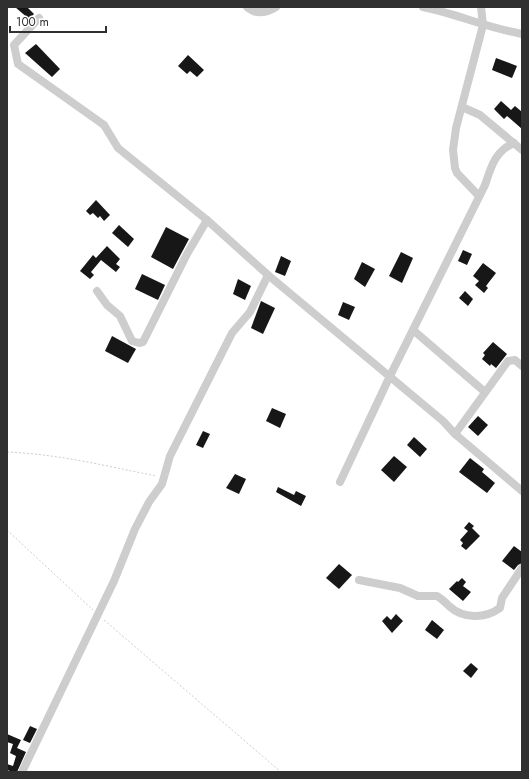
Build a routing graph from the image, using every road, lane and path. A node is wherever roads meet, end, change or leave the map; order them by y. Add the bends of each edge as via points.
1 (247, 7) edge
2 (276, 7) edge
3 (423, 7) edge
4 (481, 7) edge
5 (449, 10) edge
6 (39, 18) dead end
7 (483, 25) junction
8 (522, 34) edge
9 (462, 108) junction
10 (514, 143) junction
11 (522, 150) edge
12 (478, 195) junction
13 (207, 220) junction
14 (268, 274) junction
15 (97, 291) dead end
16 (413, 330) junction
17 (522, 366) edge
18 (390, 376) junction
19 (485, 392) junction
20 (454, 434) junction
21 (7, 452) edge
22 (164, 477) junction
23 (340, 482) dead end
24 (522, 491) edge
25 (7, 530) edge
26 (522, 568) edge
27 (358, 580) dead end
28 (97, 614) junction
29 (22, 772) edge
30 (281, 772) edge

1 - 2 street via 251,11 266,13
3 - 5 street
4 - 7 street
5 - 7 street
6 - 13 street via 14,45 18,64 104,124 118,148
7 - 8 street
7 - 9 street
9 - 10 street via 480,115
9 - 12 street via 453,150 455,168
10 - 11 street
10 - 12 street via 500,150
12 - 16 street
13 - 14 street
13 - 15 street via 143,342 132,341 120,316 107,305
14 - 18 street
14 - 22 street via 250,312 232,332 170,456
16 - 18 street
16 - 19 street
17 - 19 street via 515,360 508,361
18 - 20 street via 443,421
18 - 23 street
19 - 20 street
20 - 24 street
21 - 22 path via 68,459
22 - 28 street via 135,529 114,581
25 - 28 path
26 - 27 street via 502,598 500,608 478,616 463,614 437,596 418,596 400,588
28 - 29 street
28 - 30 path

